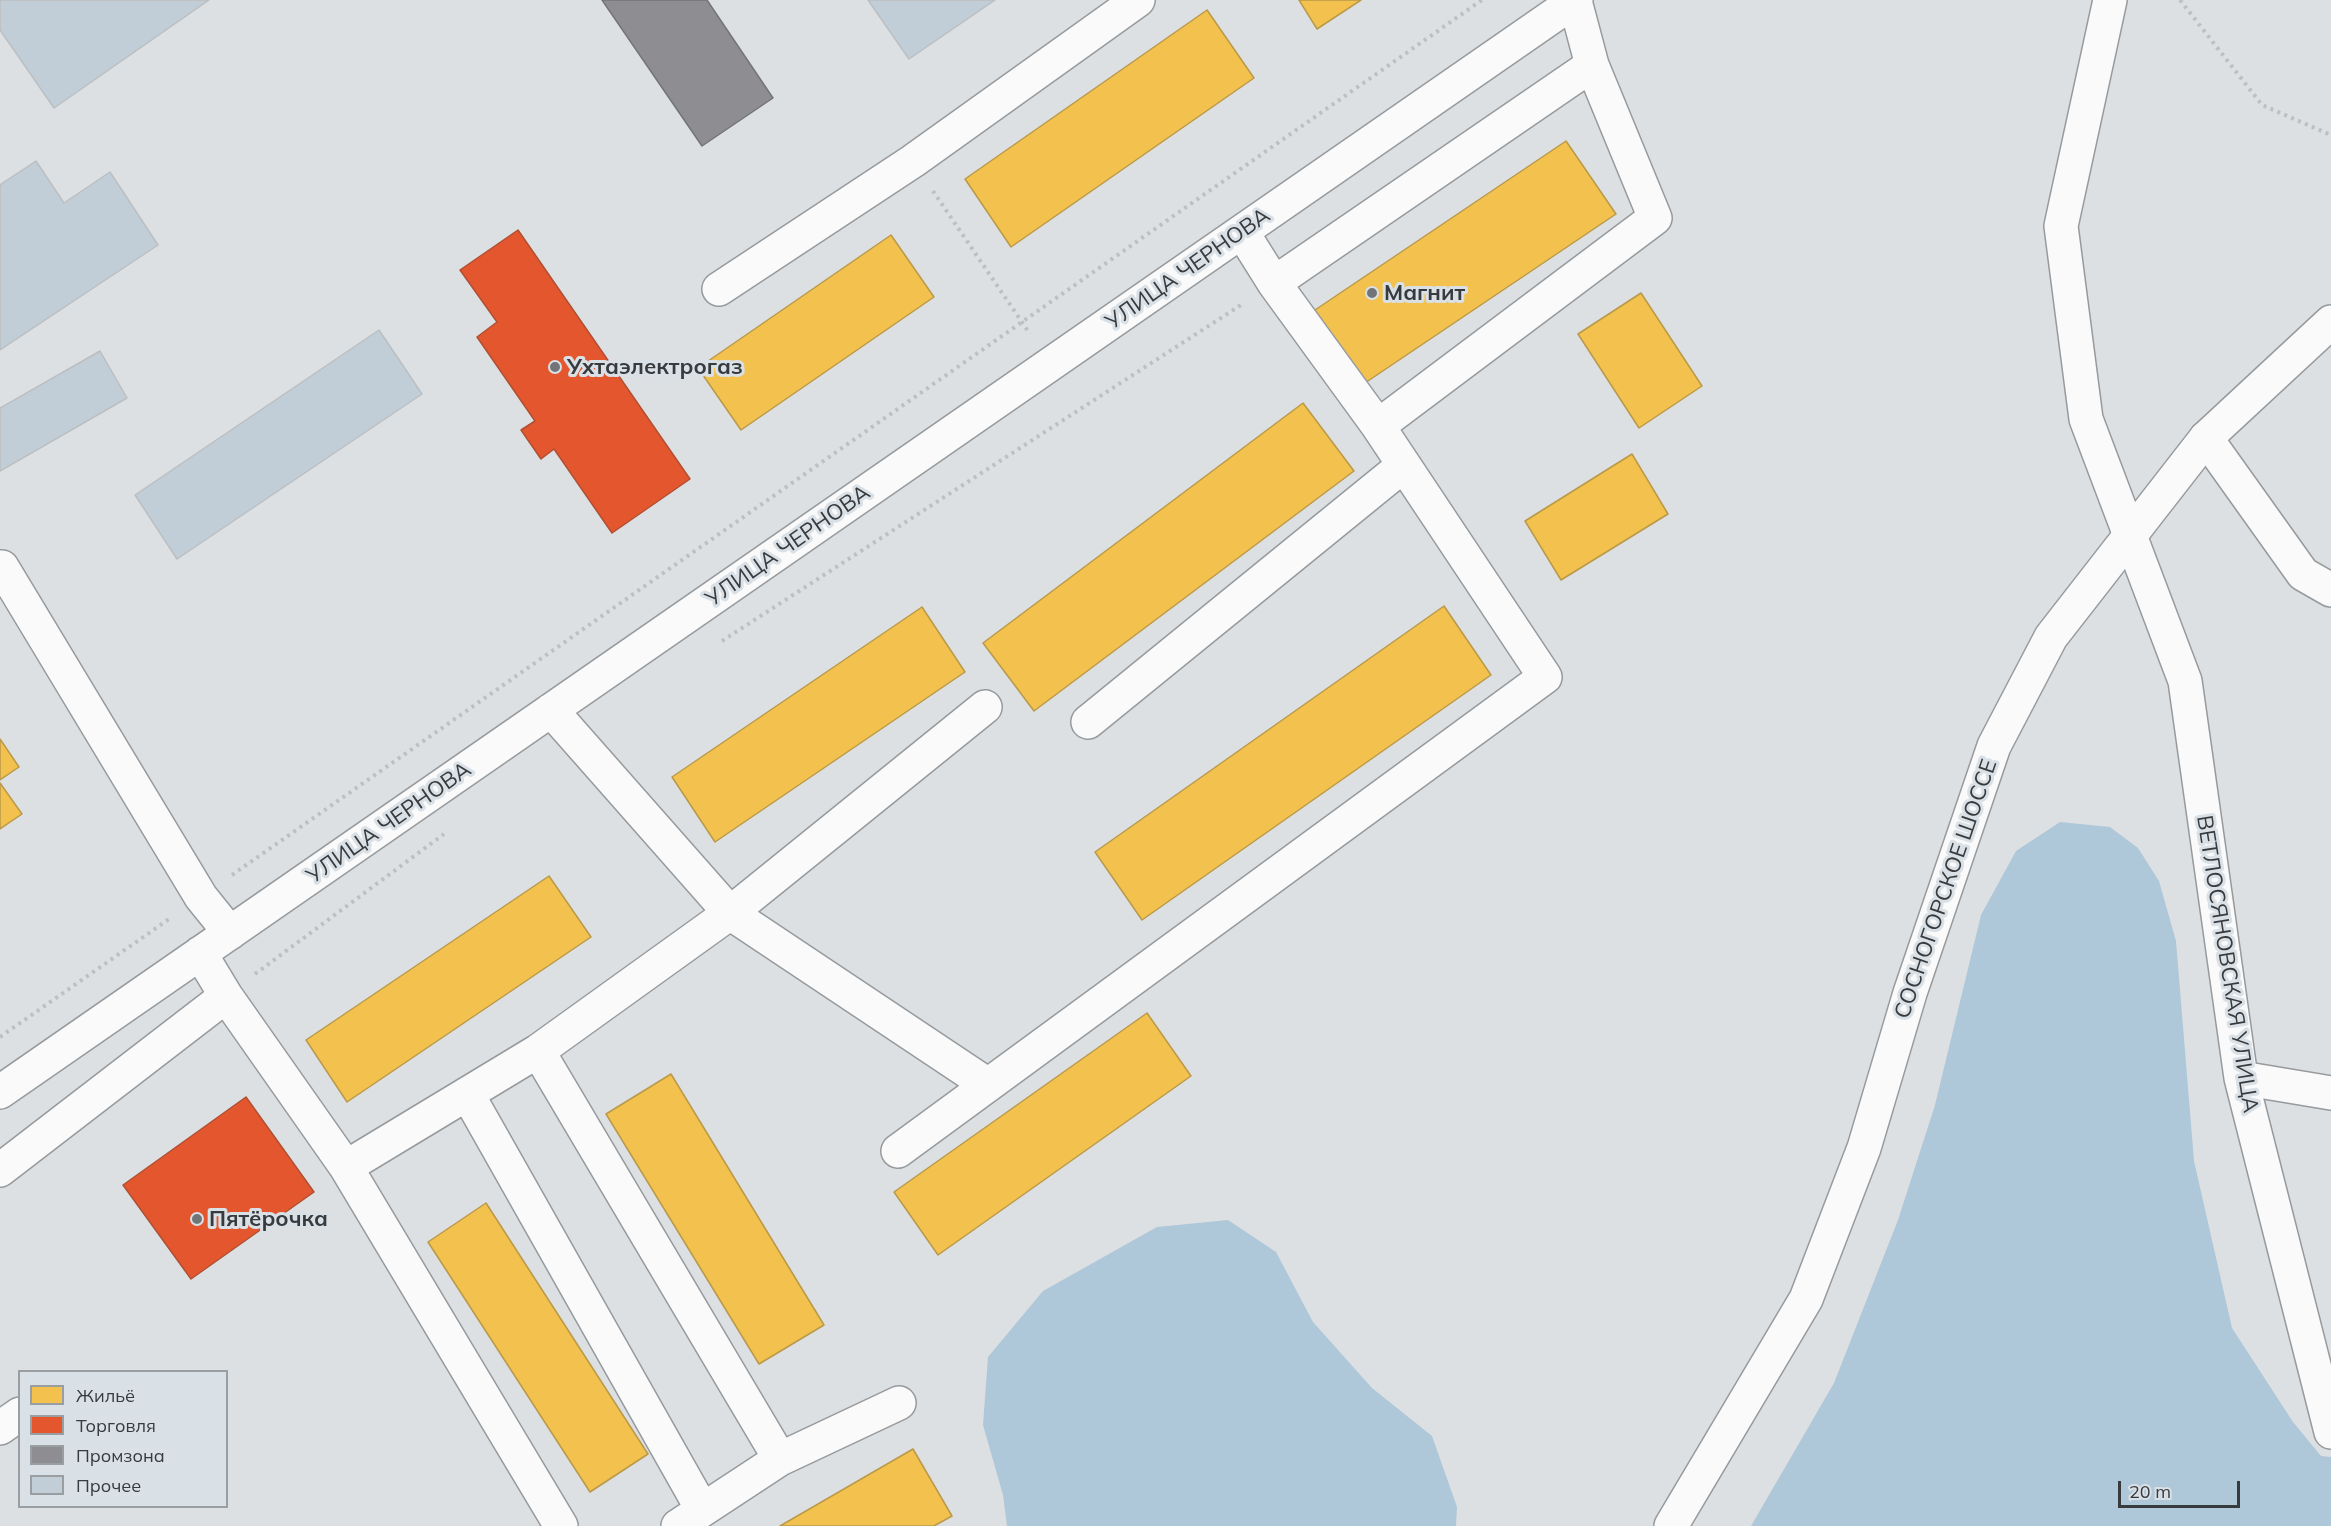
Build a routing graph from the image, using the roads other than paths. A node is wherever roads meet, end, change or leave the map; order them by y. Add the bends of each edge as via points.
1 (1138, 0) edge
2 (2110, 0) edge
3 (1576, 1) edge
4 (1593, 65) junction
5 (1242, 232) junction
6 (1274, 283) junction
7 (719, 289) dead end
8 (2331, 322) edge
9 (1378, 426) junction
10 (2206, 438) junction
11 (1404, 465) junction
12 (2130, 532) junction
13 (2, 567) edge
14 (2331, 590) edge
15 (985, 706) dead end
16 (551, 710) junction
17 (1088, 722) dead end
18 (730, 913) junction
19 (230, 933) junction
20 (200, 953) junction
21 (226, 996) junction
22 (538, 1051) junction
23 (2241, 1078) junction
24 (988, 1085) junction
25 (0, 1092) edge
26 (2331, 1093) edge
27 (468, 1095) junction
28 (898, 1151) dead end
29 (346, 1167) junction
30 (0, 1170) edge
31 (899, 1404) dead end
32 (18, 1415) edge
33 (0, 1428) edge
34 (2331, 1432) edge
35 (780, 1459) junction
36 (690, 1518) edge
37 (555, 1524) edge
38 (1671, 1526) edge

1 - 7 street via 913,161
2 - 12 street, ВЕТЛОСЯНОВСКАЯ УЛИЦА via 2061,226 2086,419
3 - 4 street
3 - 5 street, УЛИЦА ЧЕРНОВА
4 - 6 street
4 - 9 street via 1655,218
5 - 6 street
5 - 16 street, УЛИЦА ЧЕРНОВА
6 - 9 street
8 - 10 street, СОСНОГОРСКОЕ ШОССЕ
9 - 11 street
10 - 12 street, СОСНОГОРСКОЕ ШОССЕ
10 - 14 street via 2303,574
11 - 17 street
11 - 24 street via 1545,677
12 - 23 street, ВЕТЛОСЯНОВСКАЯ УЛИЦА via 2185,681
12 - 38 street, СОСНОГОРСКОЕ ШОССЕ via 2051,637 1994,746 1910,993 1864,1148 1806,1299
13 - 19 street via 201,897
15 - 18 street
16 - 18 street
16 - 19 street, УЛИЦА ЧЕРНОВА
18 - 22 street
18 - 24 street
19 - 20 street, УЛИЦА ЧЕРНОВА
20 - 21 street
20 - 25 street, УЛИЦА ЧЕРНОВА
21 - 29 street
21 - 30 street
22 - 27 street
22 - 35 street
23 - 26 street
23 - 34 street, ВЕТЛОСЯНОВСКАЯ УЛИЦА
24 - 28 street
27 - 29 street
27 - 36 street
29 - 37 street
31 - 35 street
32 - 33 street
35 - 36 street

